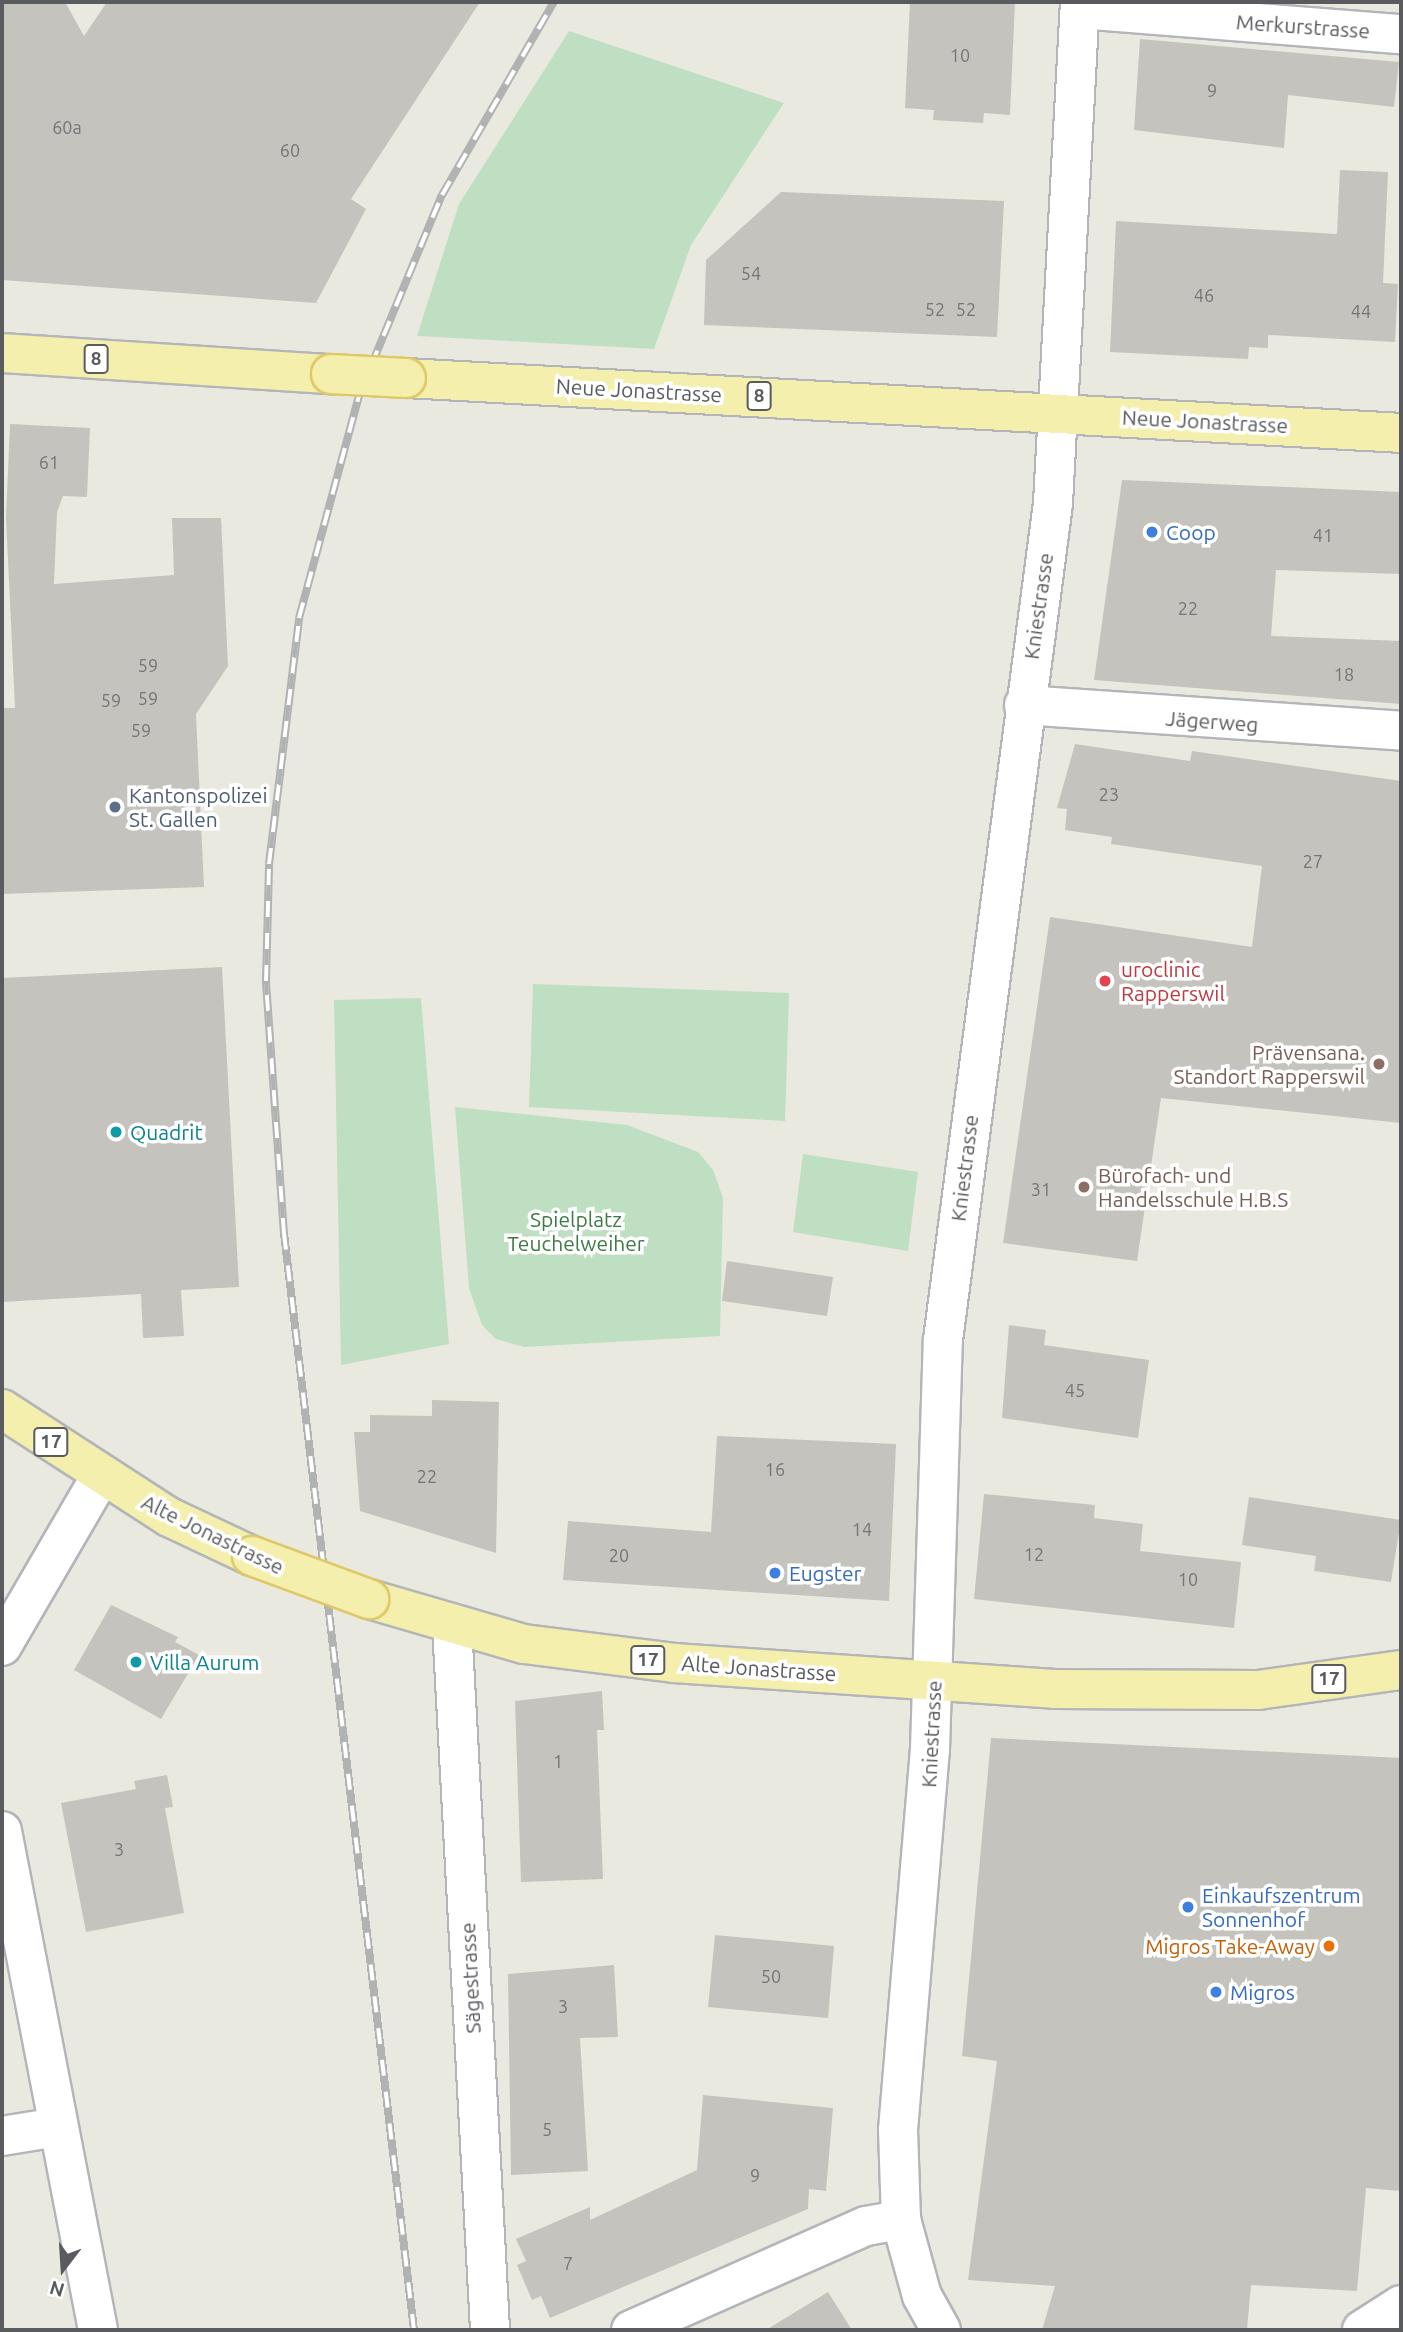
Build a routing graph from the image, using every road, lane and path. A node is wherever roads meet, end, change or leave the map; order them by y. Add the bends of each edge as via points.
1 (1080, 5) edge
2 (1401, 34) edge
3 (2, 353) edge
4 (1058, 412) junction
5 (1401, 433) edge
6 (1024, 705) junction
7 (1401, 731) edge
8 (2, 1409) edge
9 (101, 1476) junction
10 (452, 1625) junction
11 (2, 1646) edge
12 (1401, 1670) edge
13 (934, 1679) junction
14 (2, 1831) edge
15 (57, 2127) junction
16 (2, 2136) edge
17 (901, 2220) junction
18 (1401, 2305) edge
19 (98, 2330) edge
20 (490, 2330) edge
21 (631, 2330) edge
22 (941, 2330) edge
23 (1362, 2330) edge

1 - 2 street, Merkurstrasse
1 - 4 street, Kniestrasse
3 - 4 main road, Neue Jonastrasse / 8, bridge
4 - 5 main road, Neue Jonastrasse / 8
4 - 6 street, Kniestrasse via 1053,503
6 - 7 street, Jägerweg
6 - 13 street, Kniestrasse via 943,1340
8 - 9 main road, Alte Jonastrasse / 17
9 - 10 main road, Alte Jonastrasse / 17, bridge via 252,1556
9 - 11 street
10 - 13 main road, Alte Jonastrasse / 17 via 524,1644 674,1663
10 - 20 street, Sägestrasse
12 - 13 main road, Alte Jonastrasse / 17 via 1258,1690 1054,1689
13 - 17 street, Kniestrasse via 898,2130
14 - 15 street
15 - 16 street
15 - 19 street
17 - 21 street via 866,2226
17 - 22 street, Kniestrasse via 922,2296
18 - 23 street

